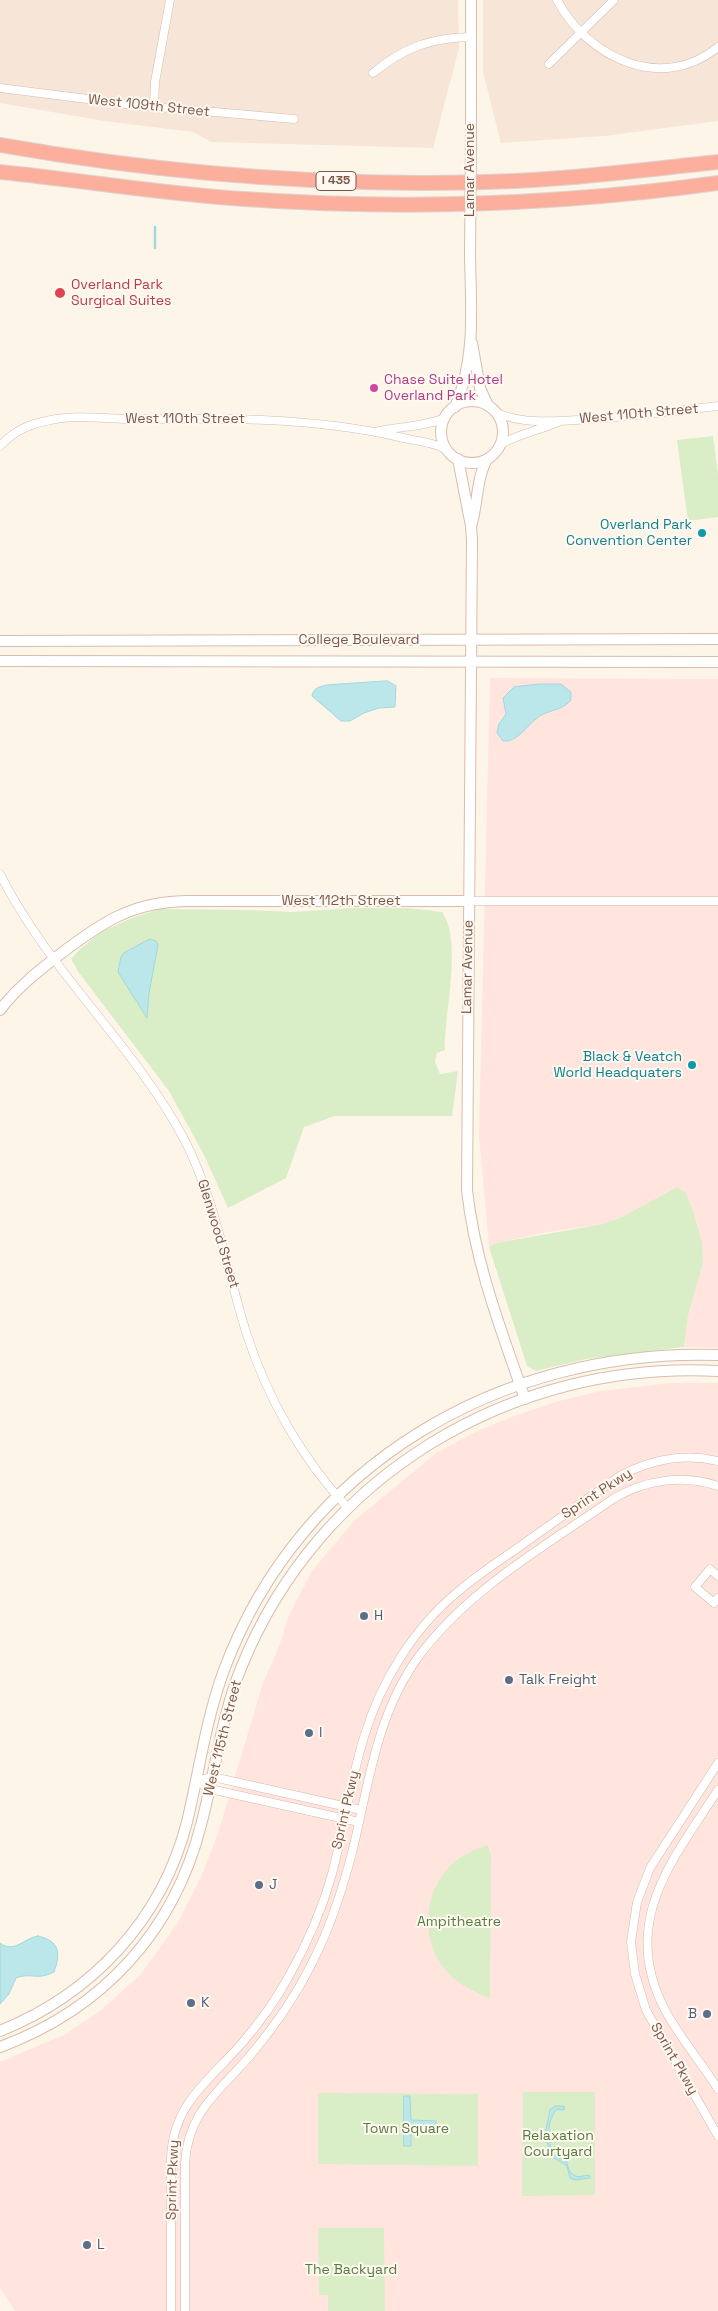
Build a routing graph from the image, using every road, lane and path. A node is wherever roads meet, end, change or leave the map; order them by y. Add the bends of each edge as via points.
1 (170, 0) edge
2 (471, 0) edge
3 (557, 0) edge
4 (613, 1) edge
5 (581, 33) junction
6 (471, 37) junction
7 (718, 47) edge
8 (549, 64) dead end
9 (373, 73) dead end
10 (2, 89) edge
11 (154, 107) junction
12 (294, 119) dead end
13 (0, 145) edge
14 (718, 162) edge
15 (0, 170) edge
16 (718, 183) edge
17 (701, 186) junction
18 (718, 193) edge
19 (471, 339) junction
20 (718, 406) edge
21 (454, 408) junction
22 (492, 409) junction
23 (445, 418) junction
24 (560, 422) junction
25 (377, 431) junction
26 (501, 444) junction
27 (0, 446) edge
28 (446, 449) junction
29 (488, 459) junction
30 (458, 460) junction
31 (471, 526) junction
32 (472, 639) junction
33 (718, 639) edge
34 (0, 641) edge
35 (0, 661) edge
36 (472, 662) junction
37 (718, 662) edge
38 (0, 874) edge
39 (469, 901) junction
40 (718, 901) edge
41 (54, 959) junction
42 (0, 1010) edge
43 (718, 1355) edge
44 (718, 1371) edge
45 (520, 1384) junction
46 (524, 1399) junction
47 (718, 1461) edge
48 (718, 1486) edge
49 (336, 1496) junction
50 (347, 1507) junction
51 (718, 1576) edge
52 (718, 1598) edge
53 (718, 1763) edge
54 (212, 1777) junction
55 (196, 1781) junction
56 (210, 1789) junction
57 (718, 1790) edge
58 (347, 1807) junction
59 (361, 1810) junction
60 (345, 1818) junction
61 (359, 1822) junction
62 (0, 2031) edge
63 (0, 2047) edge
64 (718, 2089) edge
65 (718, 2136) edge
66 (171, 2311) edge
67 (185, 2311) edge

1 - 11 street via 155,82
2 - 6 street, Lamar Avenue
3 - 5 street
4 - 5 street
5 - 7 street via 606,52 649,67 690,64
5 - 8 street
6 - 9 street via 426,42 401,52
6 - 19 street, Lamar Avenue, bridge
10 - 11 street, West 109th Street
11 - 12 street, West 109th Street
13 - 14 highway, I 435 via 169,169 365,182 516,181
15 - 17 highway, I 435 via 204,196 386,205 510,202
16 - 17 highway, I 435
17 - 18 highway
19 - 21 street, Lamar Avenue via 462,388
19 - 22 street, Lamar Avenue via 480,388
20 - 24 street, West 110th Street
21 - 22 street via 472,402
21 - 23 street
22 - 24 street, West 110th Street via 514,419
22 - 26 street via 503,430
23 - 25 street, West 110th Street via 424,425
23 - 28 street via 442,436
24 - 26 street, West 110th Street via 519,434
25 - 27 street, West 110th Street via 259,419 58,419 30,426
25 - 28 street, West 110th Street via 431,442
26 - 29 street
28 - 30 street
29 - 30 street via 471,463
29 - 31 street, Lamar Avenue via 483,468
30 - 31 street, Lamar Avenue
31 - 32 street, Lamar Avenue
32 - 33 street, College Boulevard
32 - 34 street, College Boulevard
32 - 36 street, Lamar Avenue
35 - 36 street, College Boulevard
36 - 37 street, College Boulevard
36 - 39 street, Lamar Avenue
38 - 41 street, Glenwood Street via 26,922
39 - 40 street, West 112th Street
39 - 41 street, West 112th Street via 156,903 116,916
39 - 45 street, Lamar Avenue via 467,1190 477,1255
41 - 42 street, West 112th Street via 28,979
41 - 49 street, Glenwood Street via 149,1082 184,1139 209,1197 256,1362 298,1443
43 - 45 street, West 115th Street via 620,1360
44 - 46 street, West 115th Street via 679,1370 618,1376
45 - 46 street, Lamar Avenue
45 - 49 street, West 115th Street via 476,1402 418,1433 377,1461
46 - 50 street, West 115th Street via 427,1445 388,1472
47 - 58 street, Sprint Pkwy via 677,1458 631,1471 512,1552 446,1602 412,1641 382,1690 364,1738
48 - 59 street, Sprint Pkwy via 673,1480 646,1484 624,1492 468,1602 426,1646 395,1696 378,1741
49 - 50 street, Glenwood Street
49 - 55 street, West 115th Street via 284,1557 241,1630 215,1698
50 - 54 street, West 115th Street via 299,1562 267,1613 232,1693
51 - 52 street via 710,1569 695,1587 714,1603
53 - 65 street, Sprint Pkwy via 650,1868 637,1902 631,1942 635,1974 646,2010
54 - 55 street
54 - 56 street, West 115th Street
54 - 58 street
55 - 56 street
55 - 62 street, West 115th Street via 172,1867 132,1935 98,1972 62,2000
56 - 60 street
56 - 63 street, West 115th Street via 187,1870 157,1928 141,1949 84,2004 20,2040
57 - 64 street, Sprint Pkwy via 663,1876 651,1911 648,1941 652,1978 661,2002
58 - 59 street
58 - 60 street, Sprint Pkwy
59 - 61 street, Sprint Pkwy
60 - 61 street
60 - 66 street, Sprint Pkwy via 322,1903 311,1933 287,1979 249,2035 195,2093 176,2128 171,2158
61 - 67 street, Sprint Pkwy via 340,1895 307,1972 272,2029 206,2103 188,2139 185,2163

